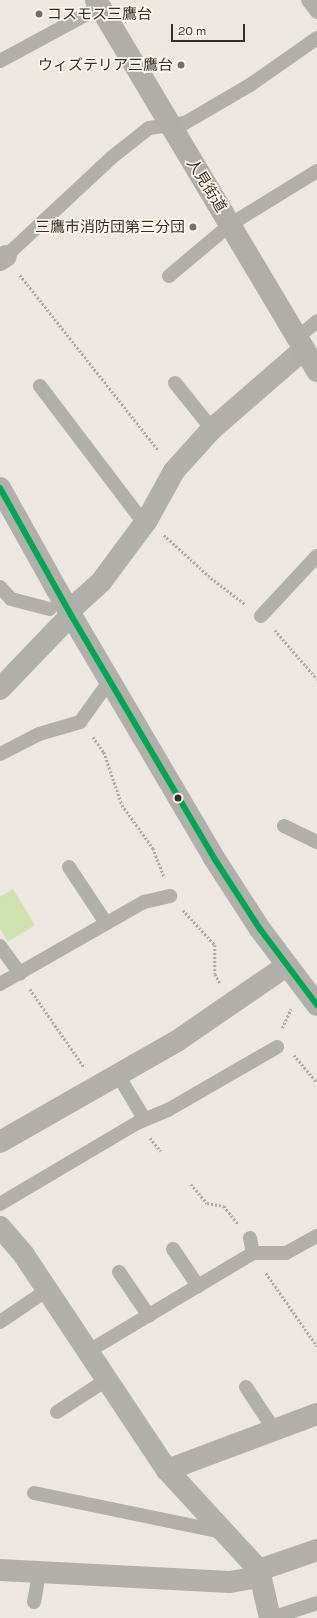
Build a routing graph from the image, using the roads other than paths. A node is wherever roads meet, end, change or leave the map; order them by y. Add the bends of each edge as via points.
1 (308, 0) edge
2 (98, 3) edge
3 (317, 12) edge
4 (317, 38) edge
5 (0, 61) edge
6 (169, 125) junction
7 (317, 171) edge
8 (231, 224) junction
9 (3, 258) edge
10 (169, 276) dead end
11 (317, 321) edge
12 (301, 344) junction
13 (317, 371) edge
14 (175, 383) dead end
15 (40, 386) dead end
16 (212, 429) junction
17 (0, 488) edge
18 (5, 512) edge
19 (146, 521) junction
20 (317, 556) edge
21 (0, 587) edge
22 (64, 612) junction
23 (261, 616) road end
24 (111, 679) junction
25 (0, 689) edge
26 (0, 754) edge
27 (284, 826) dead end
28 (317, 842) edge
29 (69, 867) dead end
30 (170, 896) road end
31 (106, 923) junction
32 (0, 946) edge
33 (286, 966) junction
34 (20, 974) junction
35 (0, 984) edge
36 (317, 1005) edge
37 (277, 1042) road end
38 (118, 1076) junction
39 (144, 1120) junction
40 (0, 1142) edge
41 (0, 1204) edge
42 (0, 1227) edge
43 (317, 1236) edge
44 (250, 1238) dead end
45 (173, 1249) dead end
46 (253, 1254) junction
47 (119, 1272) dead end
48 (198, 1286) junction
49 (47, 1290) junction
50 (148, 1316) junction
51 (0, 1322) edge
52 (87, 1352) junction
53 (106, 1380) junction
54 (246, 1387) dead end
55 (57, 1412) dead end
56 (317, 1414) edge
57 (273, 1428) junction
58 (167, 1470) junction
59 (34, 1493) dead end
60 (222, 1532) junction
61 (317, 1550) edge
62 (0, 1570) edge
63 (39, 1573) junction
64 (259, 1573) junction
65 (34, 1602) dead end
66 (317, 1603) edge
67 (271, 1618) edge

1 - 3 lane
2 - 5 lane
2 - 6 main road, 人見街道
4 - 6 lane via 250,85 185,123
6 - 8 main road, 人見街道
6 - 9 lane via 149,128 111,158
7 - 8 lane
8 - 10 lane
8 - 12 main road, 人見街道
11 - 12 lane
12 - 13 main road, 人見街道
12 - 16 street
14 - 16 lane
15 - 19 lane
16 - 19 street via 174,471
17 - 18 street
18 - 22 street
19 - 22 street via 101,582
20 - 23 lane
21 - 22 lane via 11,599
22 - 24 street
22 - 25 street
24 - 26 lane via 80,722 39,734
24 - 33 street via 214,858
27 - 28 lane
29 - 31 lane
30 - 31 lane via 144,902
31 - 34 lane
32 - 34 lane
33 - 36 street
33 - 38 street via 231,1005
34 - 35 lane
37 - 39 lane via 168,1110
38 - 39 lane
38 - 40 street
39 - 41 lane
42 - 49 street via 24,1255
43 - 46 lane via 286,1253
44 - 46 lane
45 - 48 lane
46 - 48 lane
47 - 50 lane
48 - 50 lane
49 - 51 lane
49 - 52 street
50 - 52 lane
52 - 53 street
53 - 55 lane
53 - 58 street
54 - 57 lane
56 - 57 street
57 - 58 street
58 - 60 street
59 - 60 lane
60 - 64 street
61 - 64 street
62 - 63 street
63 - 64 street via 230,1582
63 - 65 lane
64 - 67 street
66 - 67 lane

